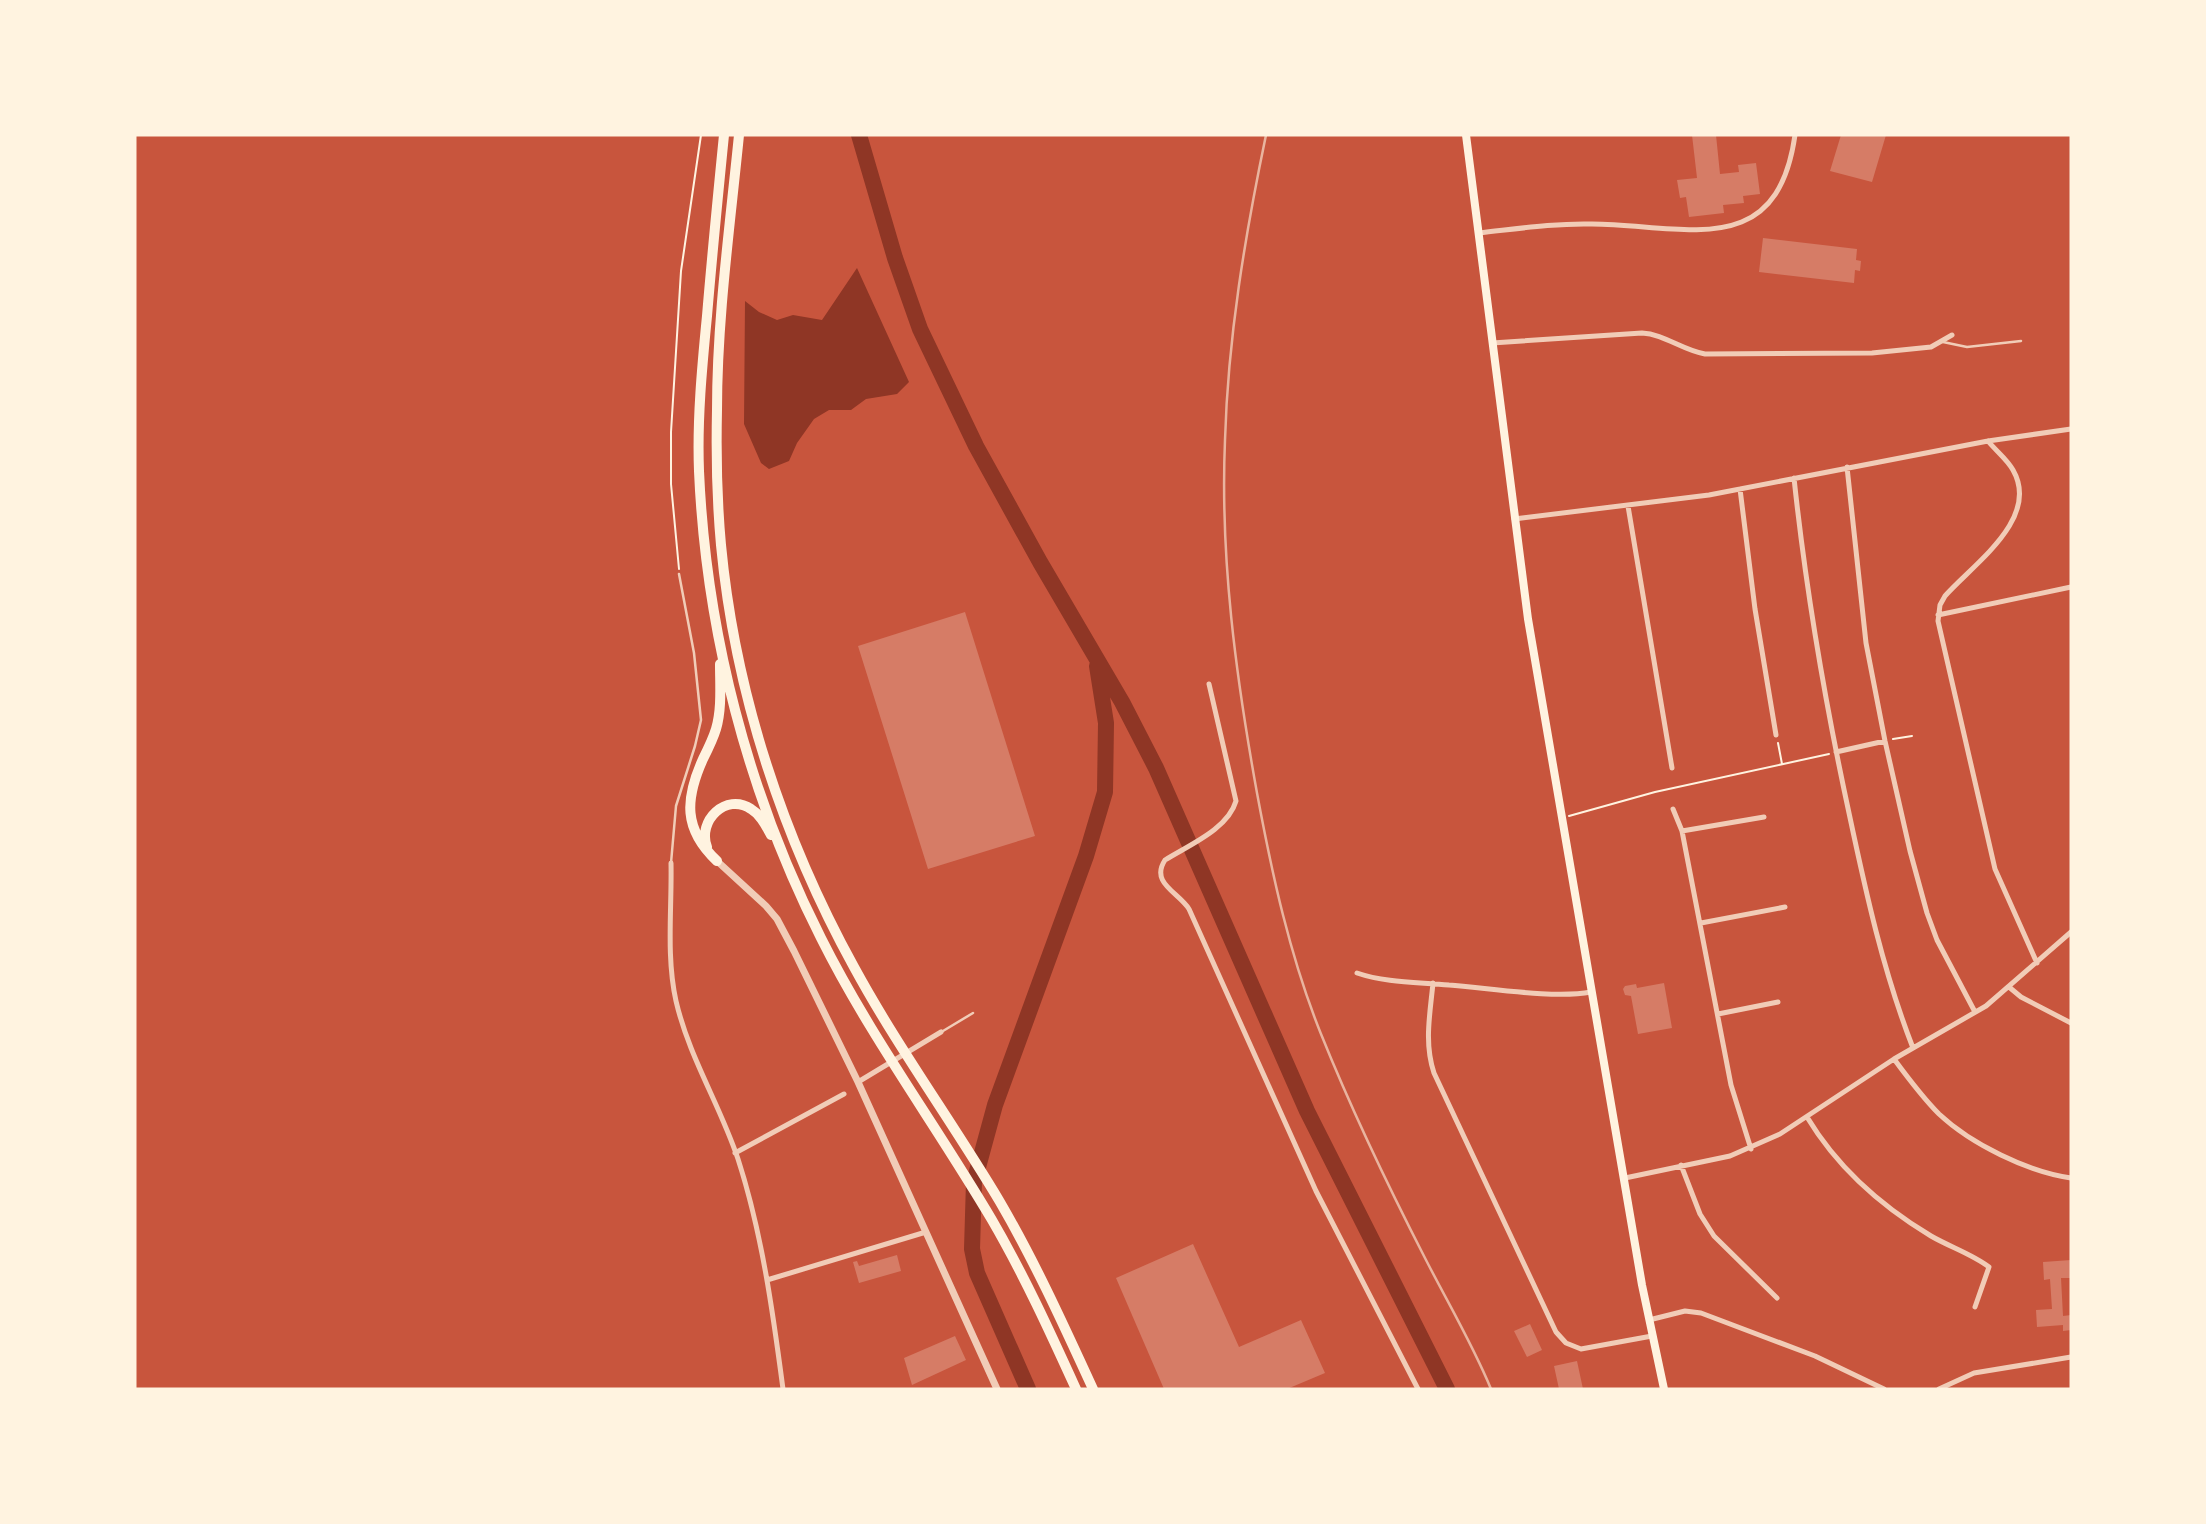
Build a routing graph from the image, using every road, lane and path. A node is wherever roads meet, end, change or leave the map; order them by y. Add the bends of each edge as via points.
1 (701, 135) edge
2 (724, 135) edge
3 (739, 135) edge
4 (1466, 135) edge
5 (1795, 135) edge
6 (1479, 233) junction
7 (1952, 335) dead end
8 (2021, 341) dead end
9 (1943, 342) junction
10 (1492, 343) junction
11 (2071, 429) edge
12 (1988, 441) junction
13 (1847, 467) junction
14 (1794, 478) junction
15 (1740, 489) junction
16 (1628, 506) junction
17 (1514, 519) junction
18 (680, 574) joint
19 (2071, 589) edge
20 (1938, 615) junction
21 (719, 639) junction
22 (1209, 684) dead end
23 (1776, 735) joint
24 (1912, 736) dead end
25 (1885, 741) junction
26 (1836, 752) junction
27 (1782, 764) junction
28 (1672, 768) dead end
29 (1673, 809) dead end
30 (1764, 817) dead end
31 (1562, 819) junction
32 (1682, 831) junction
33 (784, 856) junction
34 (717, 861) junction
35 (671, 863) joint
36 (1785, 907) dead end
37 (1701, 923) junction
38 (2071, 932) edge
39 (2037, 963) junction
40 (1357, 973) dead end
41 (1433, 983) junction
42 (2009, 987) junction
43 (1591, 992) junction
44 (1778, 1002) dead end
45 (1975, 1012) junction
46 (973, 1013) dead end
47 (1718, 1014) junction
48 (2071, 1023) edge
49 (941, 1032) joint
50 (1913, 1048) junction
51 (1894, 1059) junction
52 (858, 1082) junction
53 (844, 1094) dead end
54 (1807, 1117) junction
55 (1751, 1149) junction
56 (735, 1153) junction
57 (1681, 1165) junction
58 (1625, 1178) junction
59 (2071, 1178) edge
60 (926, 1232) junction
61 (767, 1280) junction
62 (1777, 1298) dead end
63 (1975, 1307) dead end
64 (1649, 1320) junction
65 (1652, 1336) junction
66 (2071, 1357) edge
67 (783, 1389) edge
68 (997, 1389) edge
69 (1076, 1389) edge
70 (1093, 1389) edge
71 (1418, 1389) edge
72 (1664, 1389) edge
73 (1884, 1389) edge
74 (1939, 1389) edge

1 - 18 path via 681,271 671,432
2 - 21 highway via 702,368 699,470
3 - 70 highway via 716,408 721,546 733,627 761,750 818,898 854,968 998,1199 1044,1283
4 - 6 main road
5 - 6 street via 1780,189 1760,212 1740,223 1707,229 1573,224
6 - 10 main road
7 - 9 street
8 - 9 lane via 1967,347
9 - 10 street via 1839,355 1705,354 1642,333
10 - 17 main road
11 - 12 street
12 - 13 street
12 - 20 street via 2014,471 2019,502 2006,532 1945,596
13 - 14 street
13 - 25 street via 1862,610
14 - 15 street
14 - 26 street via 1807,593
15 - 16 street
15 - 23 street
16 - 17 street
16 - 28 street
17 - 31 main road
18 - 35 lane via 701,720 676,806
19 - 20 street
20 - 39 street via 1995,869
21 - 33 highway via 747,754
21 - 34 highway via 718,718 690,807 698,841
22 - 71 street via 1236,801 1233,813 1165,860 1159,868 1160,878 1189,909 1334,1227
23 - 27 path
24 - 25 path
25 - 26 street
25 - 45 street via 1927,913
26 - 27 path
26 - 50 street via 1881,953
27 - 31 path via 1654,792
29 - 32 street
30 - 32 street
31 - 43 main road
32 - 37 street
33 - 34 highway via 759,816 737,803 720,808 707,822 706,845
33 - 69 highway via 821,938 880,1043 991,1218
34 - 52 street via 777,919
35 - 56 street via 675,998 689,1047
36 - 37 street
37 - 47 street
38 - 39 street
39 - 42 street
40 - 41 street
41 - 43 street via 1545,993
41 - 65 street via 1428,1038 1434,1073 1556,1332 1581,1349
42 - 45 street
42 - 48 street
43 - 58 main road
44 - 47 street
45 - 50 street
46 - 49 lane
47 - 55 street via 1731,1085
49 - 52 street
50 - 51 street
51 - 54 street
51 - 59 street via 1925,1100 1952,1125 2040,1171
52 - 60 street
53 - 56 street
54 - 55 street
54 - 63 street via 1831,1152 1868,1191 1913,1225 1989,1267
55 - 57 street
56 - 61 street
57 - 58 street
57 - 62 street via 1714,1236
58 - 64 main road
60 - 61 street
60 - 68 street
61 - 67 street
64 - 65 main road
64 - 73 street via 1685,1311 1700,1313 1815,1356
65 - 72 main road
66 - 74 street via 1973,1373

